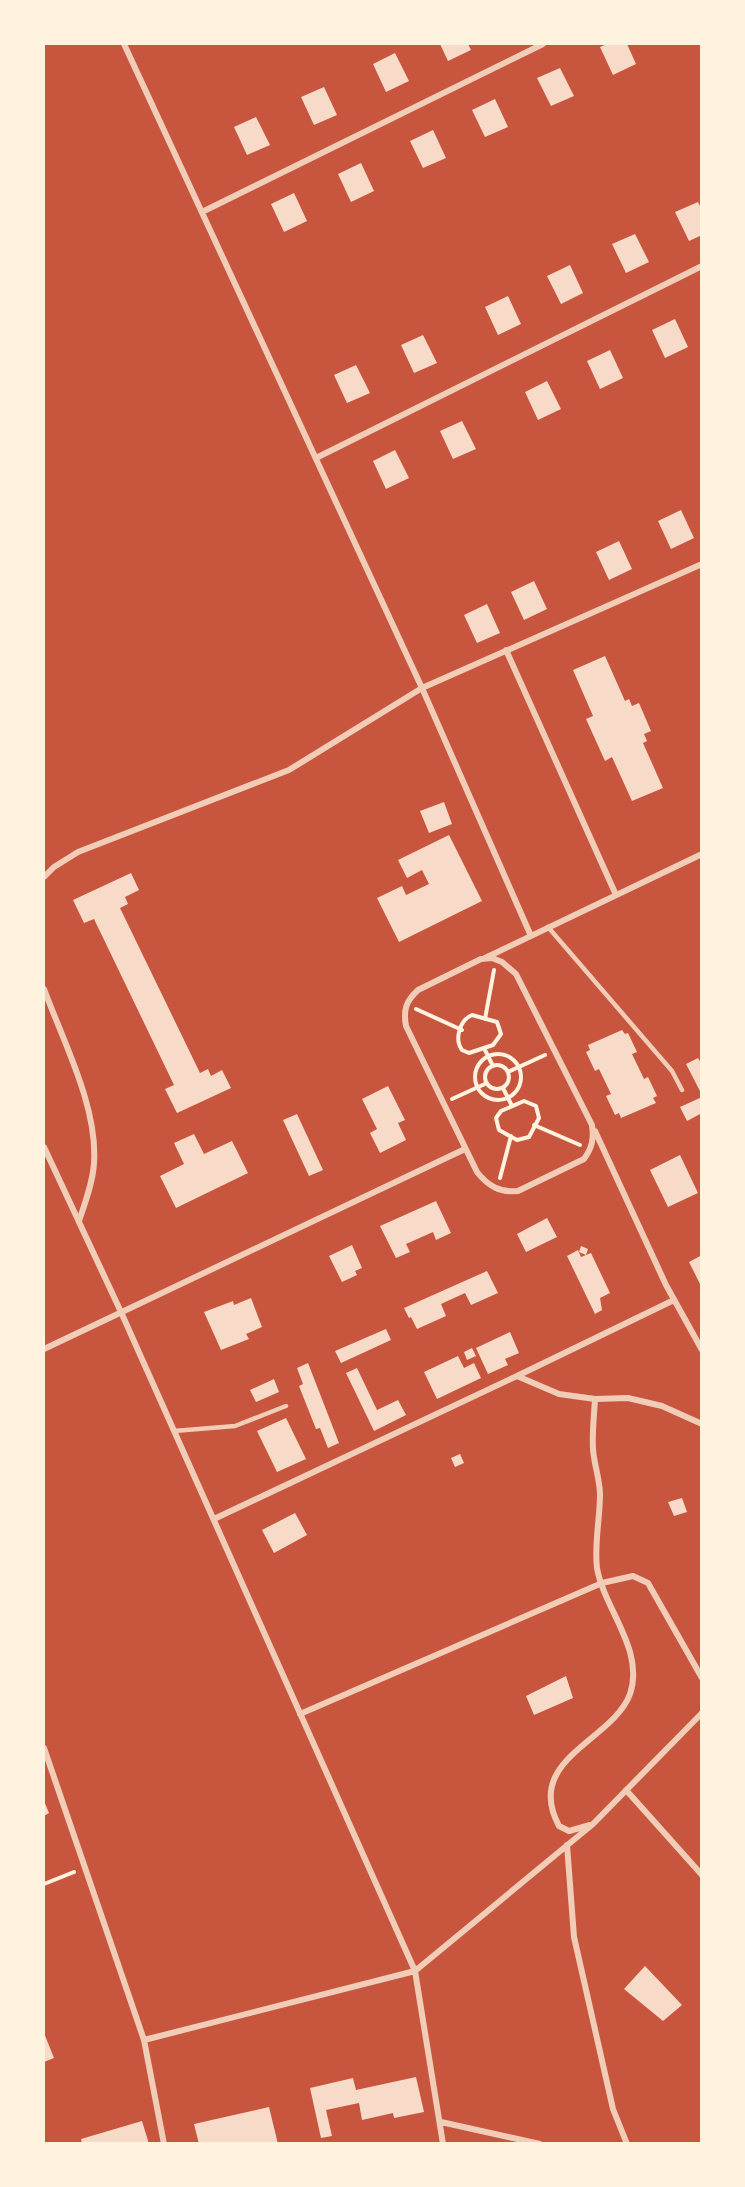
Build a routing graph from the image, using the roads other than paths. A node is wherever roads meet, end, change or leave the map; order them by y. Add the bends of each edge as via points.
1 (124, 44) edge
2 (543, 44) edge
3 (202, 212) junction
4 (702, 266) edge
5 (316, 458) junction
6 (702, 564) edge
7 (506, 650) junction
8 (422, 688) junction
9 (702, 854) edge
10 (44, 877) edge
11 (616, 895) junction
12 (548, 927) junction
13 (531, 936) junction
14 (482, 959) junction
15 (44, 989) edge
16 (682, 1090) dead end
17 (592, 1125) junction
18 (44, 1148) edge
19 (465, 1149) junction
20 (79, 1222) junction
21 (675, 1300) junction
22 (122, 1312) junction
23 (44, 1349) edge
24 (702, 1350) edge
25 (517, 1376) junction
26 (595, 1399) junction
27 (286, 1406) dead end
28 (702, 1424) edge
29 (174, 1431) junction
30 (214, 1520) junction
31 (602, 1583) junction
32 (702, 1678) edge
33 (702, 1713) edge
34 (300, 1714) junction
35 (44, 1748) edge
36 (626, 1790) junction
37 (593, 1824) junction
38 (567, 1845) junction
39 (702, 1875) edge
40 (415, 1971) junction
41 (144, 2040) junction
42 (441, 2122) junction
43 (164, 2144) edge
44 (443, 2144) edge
45 (540, 2144) edge
46 (627, 2144) edge

1 - 3 street
2 - 3 street
3 - 5 street
4 - 5 street
5 - 8 street
6 - 7 street
7 - 8 street
7 - 11 street
8 - 10 street via 289,770 78,852
8 - 13 street
9 - 11 street
11 - 12 street
12 - 13 street
12 - 16 lane via 672,1071
13 - 14 street
14 - 17 street via 495,960 516,975
14 - 19 street via 418,990 406,1005 404,1016
15 - 20 street via 93,1131 94,1164
17 - 19 street via 591,1150 584,1159 518,1191 507,1192 485,1182
17 - 21 street
18 - 20 street
19 - 22 street
20 - 22 street
21 - 24 street
21 - 25 street
22 - 23 street
22 - 29 street
25 - 26 street via 559,1394
25 - 30 street
26 - 28 street via 628,1398 662,1406
26 - 31 street via 593,1450 600,1492 597,1567
27 - 29 lane via 235,1426
29 - 30 street
30 - 34 street
31 - 32 street via 633,1576 648,1583
31 - 34 street
31 - 37 street via 622,1629 632,1669 630,1694 614,1719 566,1758 552,1795 552,1813 559,1826 569,1831
33 - 36 street
34 - 40 street
35 - 41 street
36 - 37 street
36 - 39 street
37 - 38 street
38 - 40 street
38 - 46 street via 574,1937 613,2109
40 - 41 street
40 - 42 street
41 - 43 street
42 - 44 street
42 - 45 street

